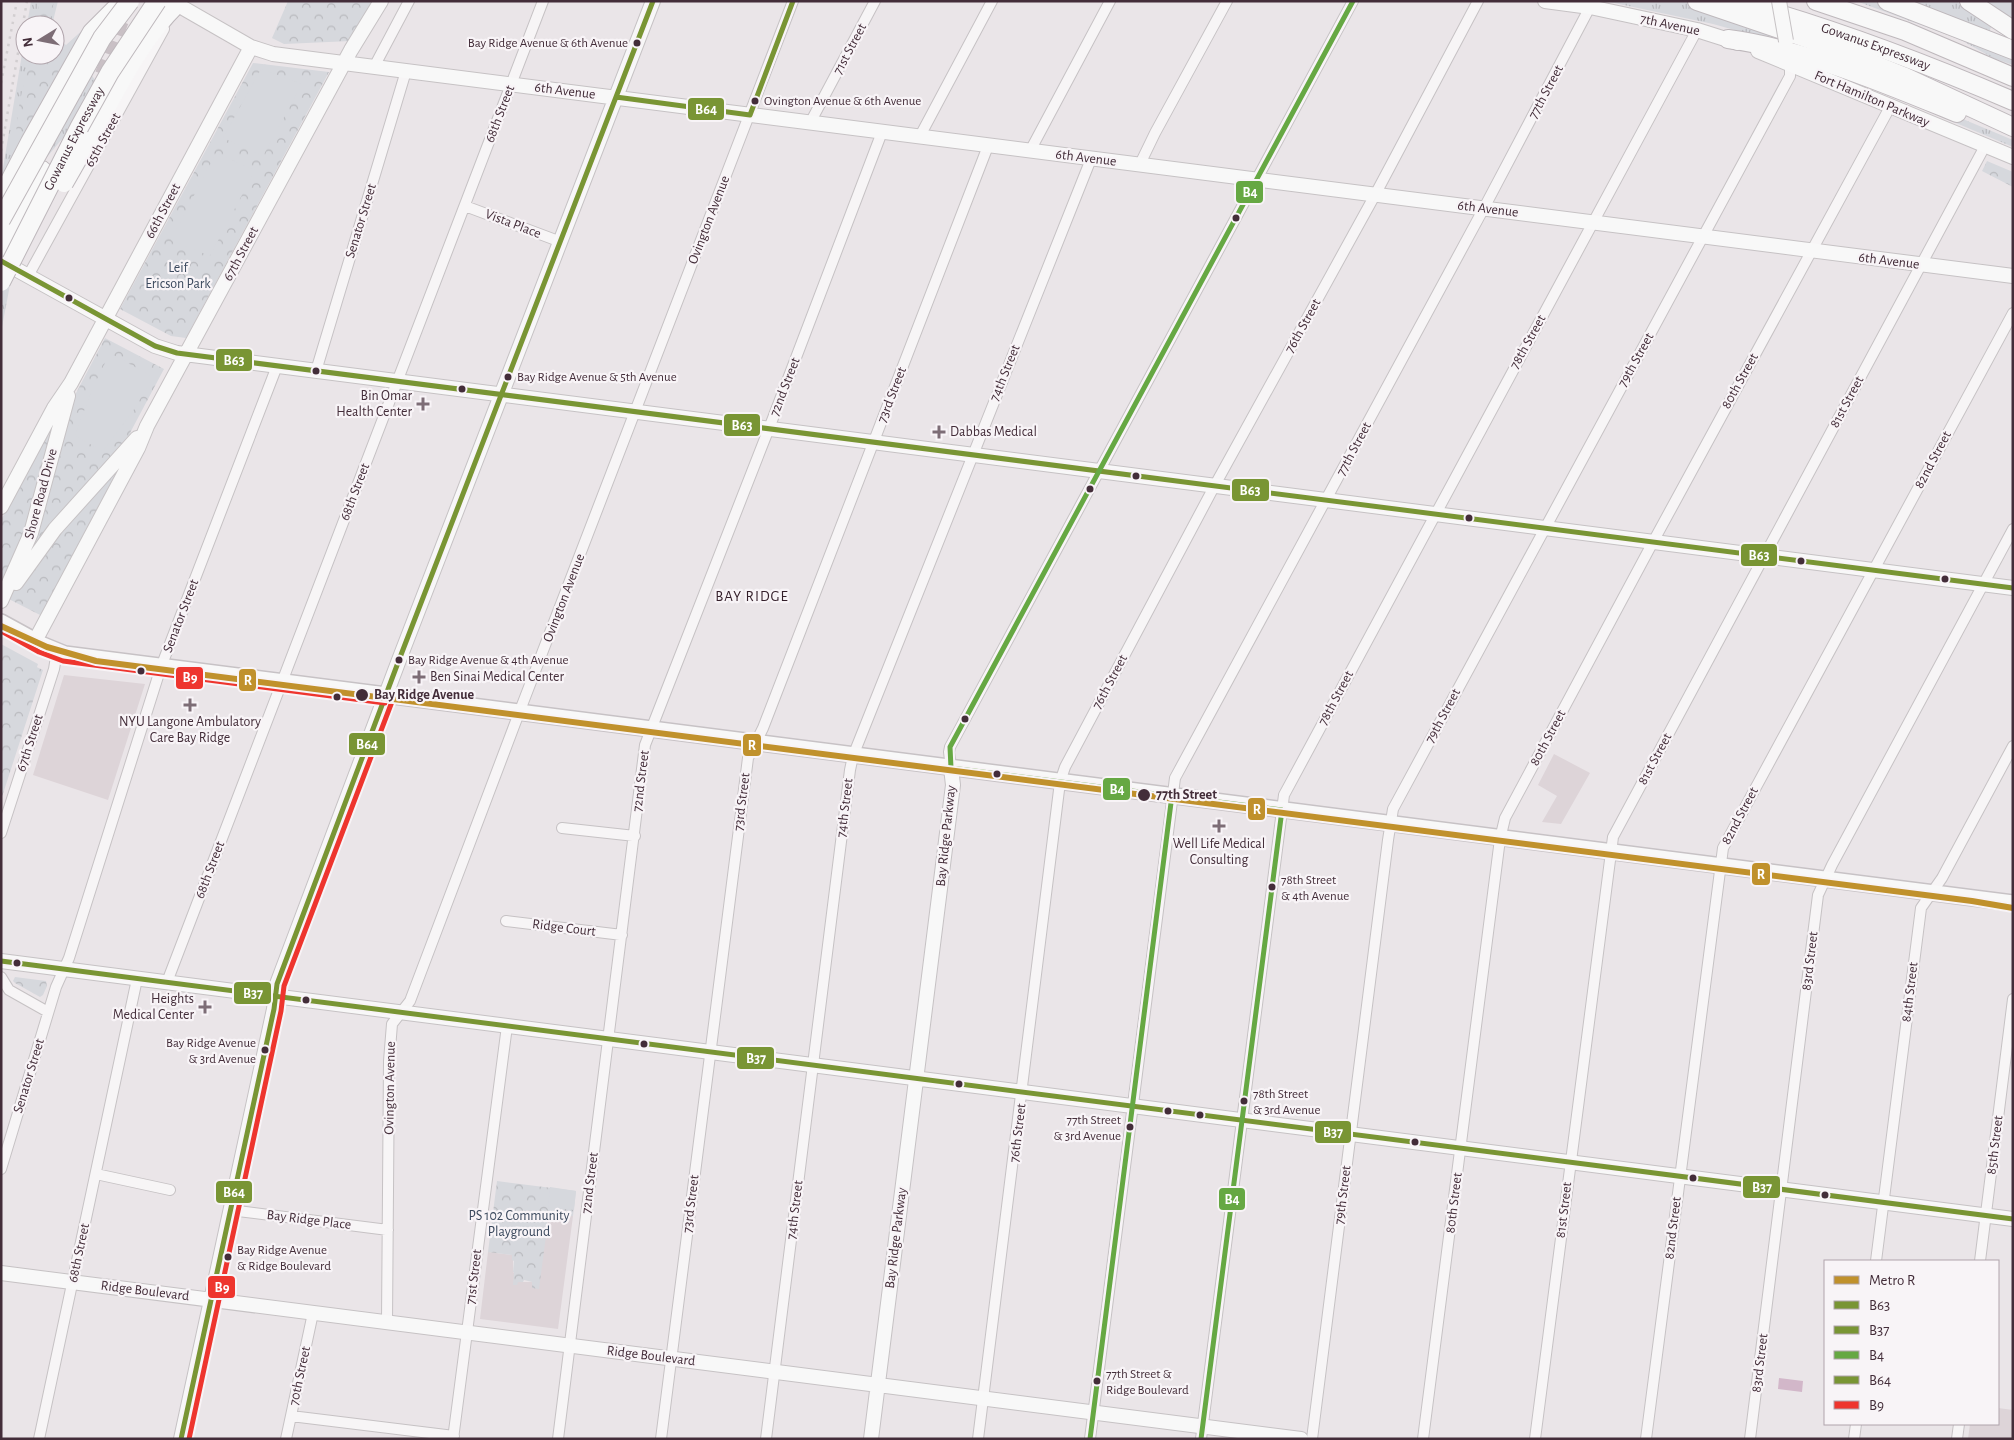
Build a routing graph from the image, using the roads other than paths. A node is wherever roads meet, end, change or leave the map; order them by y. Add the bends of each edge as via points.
1 (144, 1) edge
2 (157, 1) edge
3 (381, 1) edge
4 (409, 1) edge
5 (543, 1) edge
6 (653, 1) edge
7 (794, 1) edge
8 (875, 1) edge
9 (992, 1) edge
10 (1110, 1) edge
11 (1227, 1) edge
12 (1353, 1) edge
13 (1478, 1) edge
14 (1545, 1) edge
15 (1697, 1) edge
16 (1734, 1) edge
17 (1777, 1) edge
18 (1816, 1) edge
19 (1887, 1) edge
20 (1969, 1) edge
21 (176, 2) edge
22 (122, 4) edge
23 (1590, 8) junction
24 (1697, 30) junction
25 (2013, 30) edge
26 (1728, 39) joint
27 (251, 47) junction
28 (2013, 50) edge
29 (1788, 52) junction
30 (344, 63) junction
31 (374, 66) junction
32 (406, 71) junction
33 (2013, 77) edge
34 (511, 84) junction
35 (2013, 89) edge
36 (616, 97) junction
37 (2013, 101) edge
38 (1890, 107) junction
39 (750, 114) junction
40 (810, 123) junction
41 (2013, 127) edge
42 (882, 132) junction
43 (2013, 135) edge
44 (920, 136) junction
45 (988, 146) junction
46 (1985, 146) junction
47 (1030, 151) junction
48 (2013, 157) edge
49 (1091, 159) junction
50 (1140, 164) junction
51 (34, 166) dead end
52 (50, 175) dead end
53 (1257, 179) junction
54 (1375, 195) junction
55 (1, 198) edge
56 (465, 206) junction
57 (1484, 208) junction
58 (1, 220) edge
59 (1593, 222) junction
60 (1, 229) edge
61 (1703, 237) junction
62 (561, 242) junction
63 (1811, 251) junction
64 (3, 260) edge
65 (1921, 265) junction
66 (28, 276) junction
67 (2013, 276) edge
68 (1, 282) edge
69 (1, 292) edge
70 (2013, 312) edge
71 (106, 319) junction
72 (187, 355) junction
73 (278, 366) junction
74 (316, 371) junction
75 (397, 381) junction
76 (71, 383) junction
77 (502, 394) junction
78 (636, 412) junction
79 (147, 426) junction
80 (769, 428) junction
81 (874, 442) junction
82 (973, 454) junction
83 (1099, 471) junction
84 (1215, 486) junction
85 (1326, 500) junction
86 (1, 507) edge
87 (1434, 514) junction
88 (1545, 528) junction
89 (2013, 529) edge
90 (1653, 542) junction
91 (1764, 556) junction
92 (1874, 570) junction
93 (1983, 584) junction
94 (2013, 588) edge
95 (1, 601) edge
96 (1, 622) edge
97 (35, 641) junction
98 (57, 651) junction
99 (161, 667) junction
100 (281, 683) junction
101 (386, 696) junction
102 (519, 713) junction
103 (652, 730) junction
104 (756, 742) junction
105 (2013, 746) edge
106 (853, 756) junction
107 (951, 768) junction
108 (1060, 782) junction
109 (1172, 795) junction
110 (1282, 810) junction
111 (1390, 824) junction
112 (562, 828) dead end
113 (1, 833) edge
114 (635, 836) junction
115 (1500, 839) junction
116 (1610, 852) junction
117 (1720, 865) junction
118 (1825, 879) junction
119 (1932, 893) junction
120 (2013, 904) edge
121 (506, 921) dead end
122 (622, 935) junction
123 (1, 961) edge
124 (64, 969) junction
125 (1, 977) edge
126 (137, 978) junction
127 (167, 982) junction
128 (275, 996) junction
129 (2013, 999) edge
130 (48, 1012) junction
131 (401, 1012) junction
132 (507, 1026) junction
133 (609, 1039) junction
134 (711, 1052) junction
135 (814, 1065) junction
136 (917, 1078) junction
137 (1023, 1092) junction
138 (1133, 1106) junction
139 (1242, 1120) junction
140 (1351, 1134) junction
141 (1461, 1148) junction
142 (1570, 1162) junction
143 (1, 1169) edge
144 (96, 1174) junction
145 (1680, 1176) junction
146 (1782, 1189) junction
147 (170, 1190) dead end
148 (1884, 1202) junction
149 (230, 1210) junction
150 (1986, 1215) junction
151 (2013, 1218) edge
152 (388, 1230) junction
153 (1876, 1260) edge
154 (1980, 1260) edge
155 (1, 1273) edge
156 (73, 1282) junction
157 (211, 1300) junction
158 (313, 1313) junction
159 (387, 1322) junction
160 (467, 1332) junction
161 (570, 1345) junction
162 (672, 1358) junction
163 (775, 1372) junction
164 (878, 1384) junction
165 (984, 1398) junction
166 (1093, 1412) junction
167 (291, 1416) junction
168 (1856, 1425) edge
169 (1959, 1425) edge
170 (1202, 1432) edge
171 (453, 1438) edge
172 (39, 1439) edge
173 (181, 1439) edge
174 (286, 1439) edge
175 (558, 1439) edge
176 (661, 1439) edge
177 (766, 1439) edge
178 (871, 1439) edge
179 (978, 1439) edge
180 (1090, 1439) edge
181 (1301, 1439) edge
182 (1312, 1439) edge
183 (1424, 1439) edge
184 (1535, 1439) edge
185 (1646, 1439) edge
186 (1750, 1439) edge
187 (1854, 1439) edge
188 (1957, 1439) edge

1 - 64 highway via 90,83
2 - 68 highway, Gowanus Expressway, bridge via 110,72
3 - 30 street, 67th Street
4 - 31 street
5 - 34 street, 68th Street
6 - 36 street
7 - 39 street, Ovington Avenue
8 - 40 street, 71st Street
9 - 44 street
10 - 47 street
11 - 50 street
12 - 53 street, Bay Ridge Parkway
13 - 54 street, 76th Street
14 - 23 street, 7th Avenue
15 - 41 highway via 1837,49
16 - 37 highway, Gowanus Expressway via 1904,56
17 - 29 street, bridge
17 - 35 highway via 1874,34
18 - 33 highway, Gowanus Expressway via 1905,31
19 - 28 highway
20 - 25 highway
21 - 27 street, 6th Avenue via 185,11
21 - 66 street, 65th Street
21 - 69 highway, bridge via 137,55
22 - 55 highway via 92,32
22 - 58 highway, Gowanus Expressway, bridge
23 - 24 street, 7th Avenue
23 - 57 street, 77th Street
24 - 26 street, 7th Avenue
24 - 59 street, 78th Street
26 - 29 highway
27 - 30 street, 6th Avenue via 274,54
27 - 71 street, 66th Street
29 - 38 street, Fort Hamilton Parkway
29 - 43 highway via 1822,61
29 - 61 street, 79th Street via 1790,76
30 - 31 street, 6th Avenue
30 - 72 street, 67th Street
31 - 32 street, 6th Avenue
32 - 34 street, 6th Avenue
32 - 74 street, Senator Street
34 - 36 street, 6th Avenue
34 - 56 street, 68th Street
36 - 39 street, 6th Avenue
36 - 62 street
38 - 46 street, Fort Hamilton Parkway
38 - 63 street, 80th Street
39 - 40 street, 6th Avenue
39 - 78 street, Ovington Avenue
40 - 42 street, 6th Avenue
42 - 44 street, 6th Avenue
42 - 80 street, 72nd Street
44 - 45 street, 6th Avenue
45 - 47 street, 6th Avenue
45 - 81 street, 73rd Street
46 - 48 street, Fort Hamilton Parkway
46 - 65 street, 81st Street
47 - 49 street, 6th Avenue
49 - 50 street, 6th Avenue
49 - 82 street, 74th Street
50 - 53 street, 6th Avenue
51 - 60 street, bridge
52 - 64 street
53 - 54 street, 6th Avenue
53 - 83 street, Bay Ridge Parkway
54 - 57 street, 6th Avenue
54 - 84 street, 76th Street
56 - 62 street, Vista Place
56 - 75 street, 68th Street
57 - 59 street, 6th Avenue
57 - 85 street, 77th Street
59 - 61 street, 6th Avenue
59 - 87 street, 78th Street
61 - 63 street, 6th Avenue
61 - 88 street, 79th Street
62 - 77 street
63 - 65 street, 6th Avenue
63 - 90 street, 80th Street
64 - 66 street
65 - 67 street, 6th Avenue
65 - 91 street, 81st Street
66 - 71 street
70 - 92 street, 82nd Street
71 - 72 street via 160,348
71 - 76 street, 66th Street
72 - 73 street
72 - 79 street, 67th Street
73 - 74 street
73 - 99 street, Senator Street
74 - 75 street
75 - 77 street
75 - 100 street, 68th Street
76 - 86 street, 66th Street via 54,408
76 - 95 street, Shore Road Drive via 31,533
77 - 78 street
77 - 101 street
78 - 80 street
78 - 102 street, Ovington Avenue
79 - 95 street, Shore Road Drive via 55,529
79 - 97 street, 67th Street
80 - 81 street
80 - 103 street, 72nd Street
81 - 82 street
81 - 104 street, 73rd Street
82 - 83 street
82 - 106 street, 74th Street
83 - 84 street
83 - 107 street, Bay Ridge Parkway via 950,746
84 - 85 street
84 - 108 street, 76th Street via 1065,767
85 - 87 street
85 - 109 street, 77th Street via 1175,778
87 - 88 street
87 - 110 street, 78th Street via 1284,795
88 - 90 street
88 - 111 street, 79th Street via 1393,808
89 - 93 street, 83rd Street
90 - 91 street
90 - 115 street, 80th Street via 1505,818
91 - 92 street
91 - 116 street, 81st Street via 1613,837
92 - 93 street
92 - 117 street, 82nd Street via 1723,848
93 - 94 street
93 - 118 street, 83rd Street
96 - 97 main road
97 - 98 main road
98 - 99 main road
98 - 113 street, 67th Street
99 - 100 main road
99 - 124 street, Senator Street
100 - 101 main road
100 - 127 street, 68th Street
101 - 102 main road
101 - 128 street
102 - 103 main road
102 - 131 street, Ovington Avenue via 410,1001
103 - 104 main road
103 - 114 street, 72nd Street via 645,745
104 - 106 main road
104 - 134 street, 73rd Street via 748,758
105 - 119 street, 84th Street
106 - 107 main road
106 - 135 street, 74th Street
107 - 108 main road
107 - 136 street, Bay Ridge Parkway via 954,785
108 - 109 main road
108 - 137 street, 76th Street
109 - 110 main road
109 - 138 street, 77th Street
110 - 111 main road
110 - 139 street, 78th Street
111 - 115 main road
111 - 140 street, 79th Street
112 - 114 street
114 - 122 street, 72nd Street
115 - 116 main road
115 - 141 street, 80th Street
116 - 117 main road
116 - 142 street, 81st Street
117 - 118 main road
117 - 145 street, 82nd Street
118 - 119 main road
118 - 146 street, 83rd Street via 1818,895
119 - 120 main road
119 - 148 street, 84th Street via 1922,908
121 - 122 street, Ridge Court
122 - 133 street, 72nd Street
123 - 124 street
124 - 126 street
124 - 130 street, Senator Street
125 - 130 street via 9,990
126 - 127 street
126 - 144 street, 68th Street
127 - 128 street
128 - 131 street
128 - 149 street
129 - 150 street, 85th Street
130 - 143 street, Senator Street
131 - 132 street
131 - 152 street, Ovington Avenue via 392,1024 389,1061
132 - 133 street
132 - 160 street, 71st Street
133 - 134 street
133 - 161 street, 72nd Street
134 - 135 street
134 - 162 street, 73rd Street
135 - 136 street
135 - 163 street, 74th Street
136 - 137 street
136 - 164 street, Bay Ridge Parkway
137 - 138 street
137 - 165 street, 76th Street
138 - 139 street
138 - 166 street, 77th Street
139 - 140 street
139 - 170 street, 78th Street
140 - 141 street
140 - 182 street, 79th Street
141 - 142 street
141 - 183 street, 80th Street
142 - 145 street
142 - 184 street, 81st Street
144 - 147 street
144 - 156 street, 68th Street
145 - 146 street
145 - 185 street, 82nd Street
146 - 148 street
146 - 186 street, 83rd Street
148 - 150 street
148 - 153 street, 84th Street
149 - 152 street, Bay Ridge Place
149 - 157 street
150 - 151 street
150 - 154 street, 85th Street
152 - 159 street, Ovington Avenue
155 - 156 street, Ridge Boulevard
156 - 157 street, Ridge Boulevard
156 - 172 street, 68th Street
157 - 158 street, Ridge Boulevard
157 - 173 street
158 - 159 street, Ridge Boulevard
158 - 167 street, 70th Street
159 - 160 street, Ridge Boulevard
160 - 161 street, Ridge Boulevard
160 - 171 street, 71st Street
161 - 162 street, Ridge Boulevard
161 - 175 street, 72nd Street
162 - 163 street, Ridge Boulevard
162 - 176 street, 73rd Street
163 - 164 street, Ridge Boulevard
163 - 177 street, 74th Street
164 - 165 street, Ridge Boulevard
164 - 178 street, Bay Ridge Parkway
165 - 166 street, Ridge Boulevard
165 - 179 street, 76th Street
166 - 170 street, Ridge Boulevard
166 - 180 street, 77th Street
167 - 171 street
167 - 174 street, 70th Street
168 - 187 street
169 - 188 street
170 - 181 street, Ridge Boulevard

